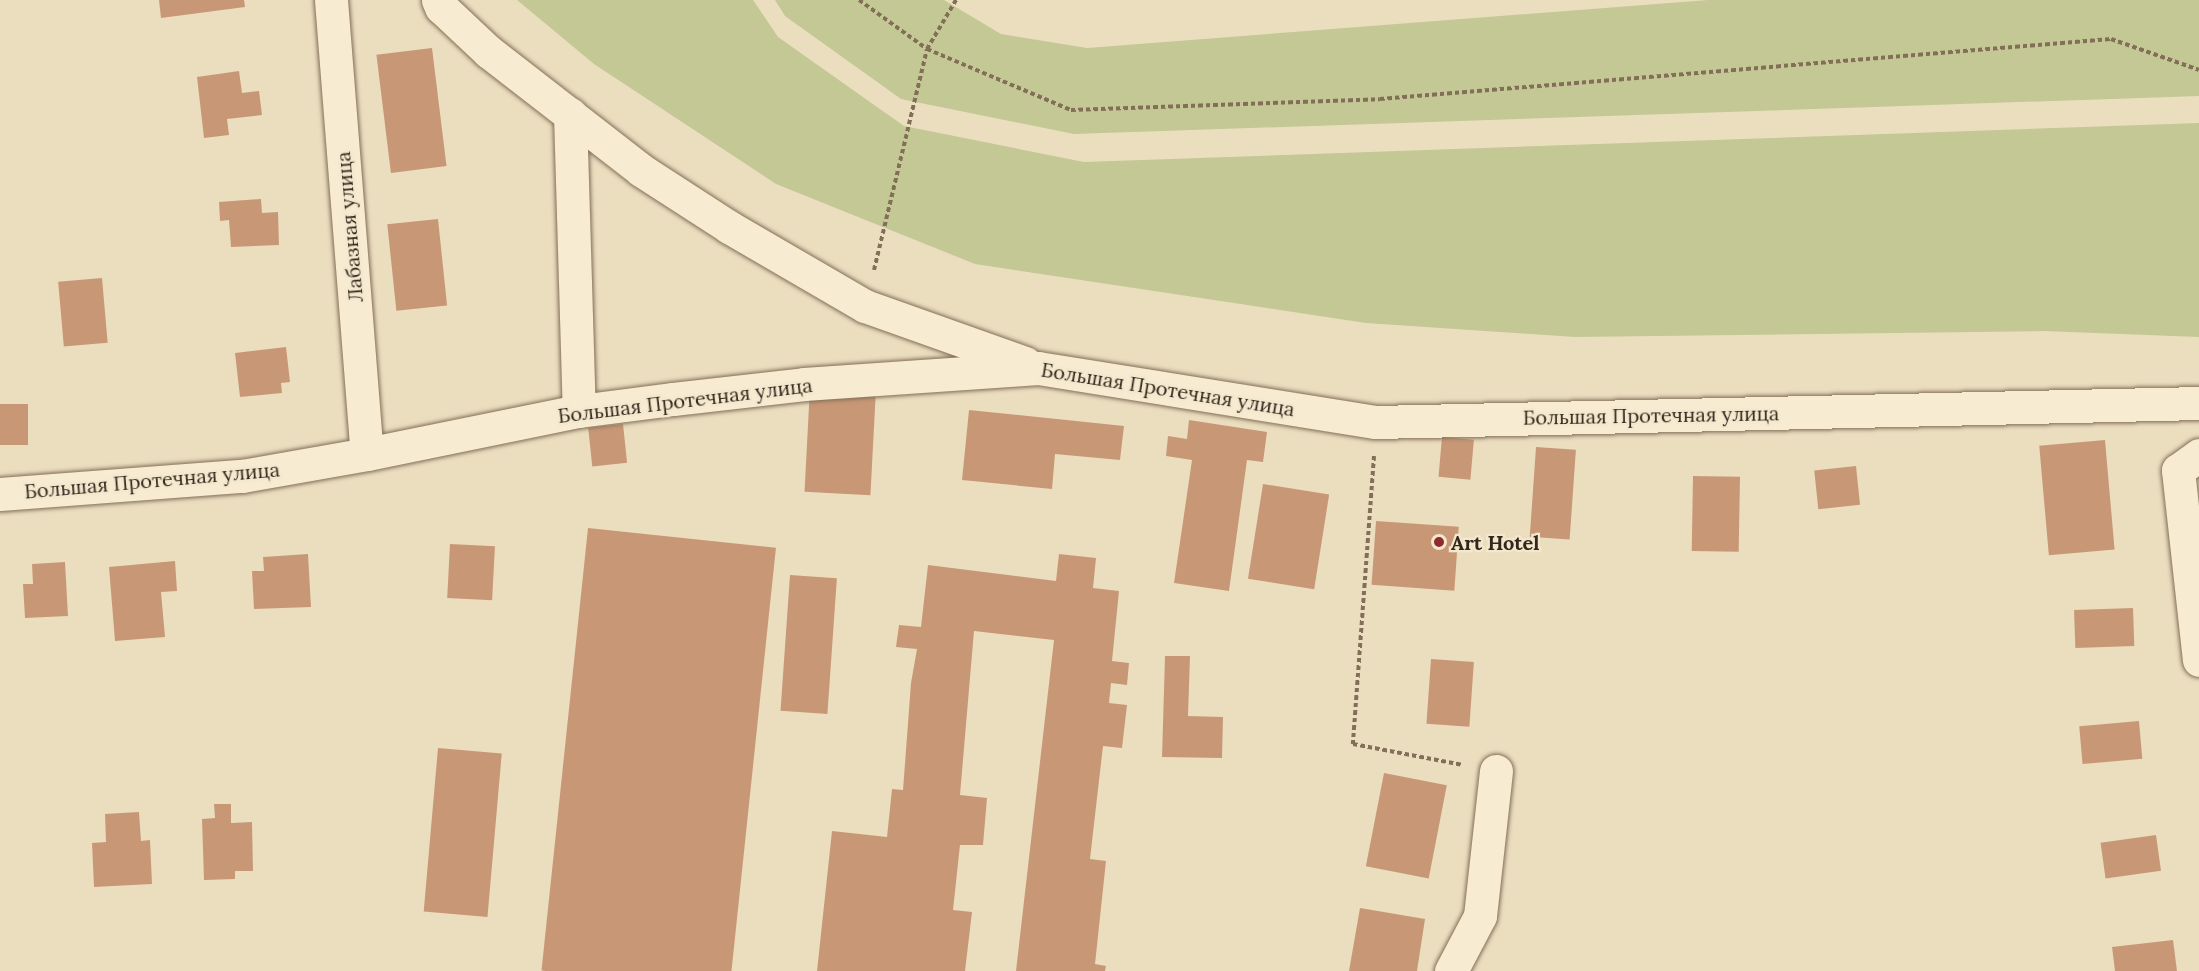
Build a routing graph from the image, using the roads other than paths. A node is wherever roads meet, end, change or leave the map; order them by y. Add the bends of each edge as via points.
1 (331, 0) edge
2 (438, 0) edge
3 (570, 114) junction
4 (1038, 368) junction
5 (2199, 403) edge
6 (579, 411) junction
7 (368, 454) junction
8 (2199, 455) edge
9 (0, 494) edge
10 (2199, 660) edge
11 (1496, 771) road end
12 (1451, 971) edge

1 - 7 street, Лабазная улица
2 - 3 street via 489,52
3 - 4 street via 641,170 729,227 865,306
3 - 6 street
4 - 5 street, Большая Протечная улица via 1376,422
4 - 6 street, Большая Протечная улица via 804,384
6 - 7 street, Большая Протечная улица
7 - 9 street, Большая Протечная улица via 242,476
8 - 10 street via 2178,470
11 - 12 street via 1480,916

